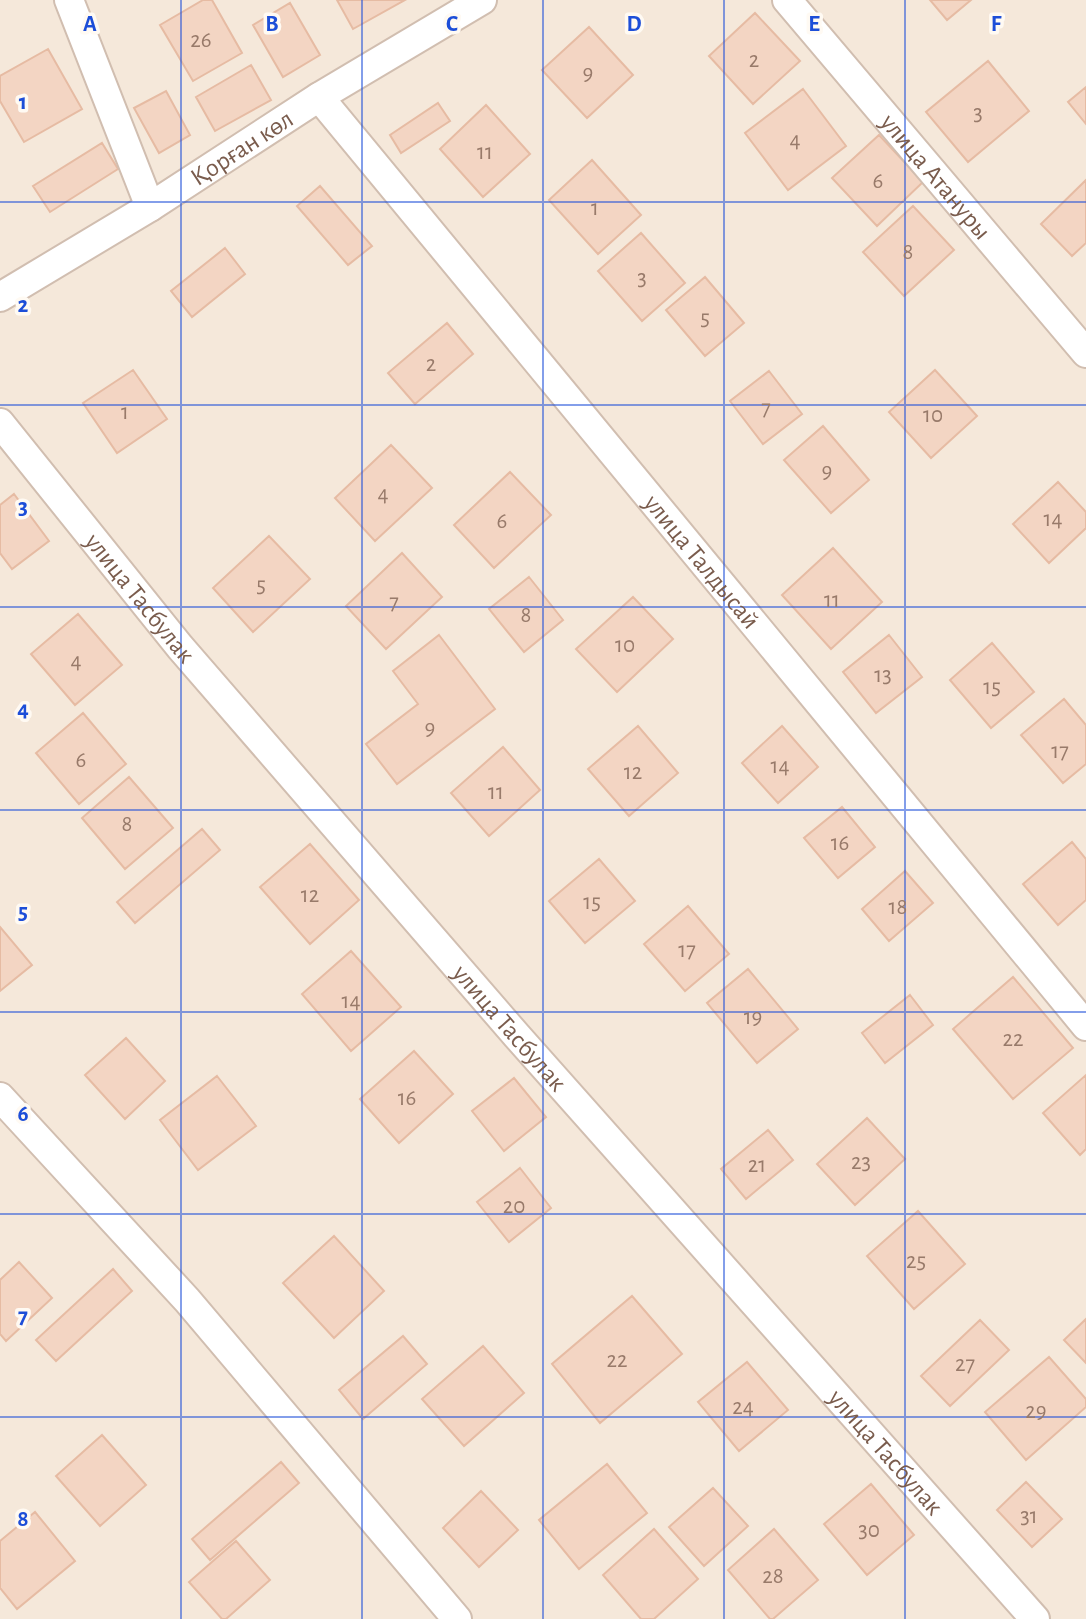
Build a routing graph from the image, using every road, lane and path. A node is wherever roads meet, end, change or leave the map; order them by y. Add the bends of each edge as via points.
1 (69, 0) edge
2 (482, 0) edge
3 (787, 0) edge
4 (319, 97) junction
5 (150, 207) junction
6 (0, 297) edge
7 (1086, 353) edge
8 (0, 424) edge
9 (1086, 1026) edge
10 (0, 1097) edge
11 (457, 1619) edge
12 (1035, 1619) edge

1 - 5 street
2 - 4 street, Қорған көл
3 - 7 street, улица Атануры
4 - 5 street, Қорған көл
4 - 9 street, улица Талдысай
5 - 6 street, Қорған көл
8 - 12 street, улица Тасбулак via 244,721
10 - 11 street via 187,1300

